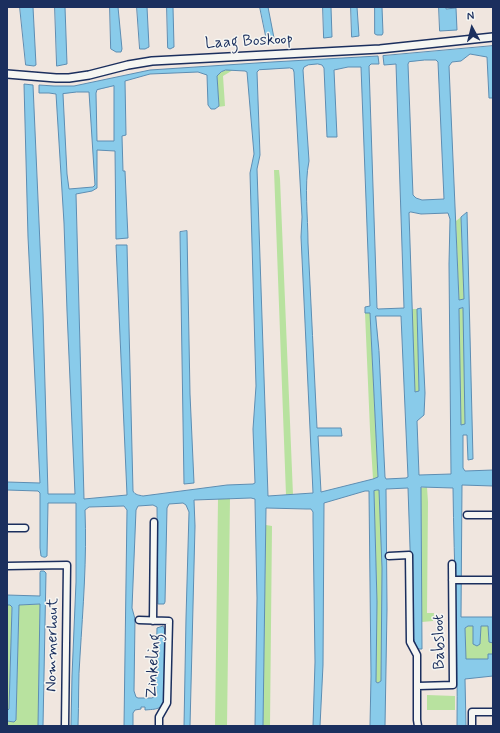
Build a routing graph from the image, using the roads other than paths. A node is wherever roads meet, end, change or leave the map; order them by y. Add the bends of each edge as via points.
1 (493, 37) edge
2 (7, 74) edge
3 (467, 515) dead end
4 (493, 515) edge
5 (154, 522) dead end
6 (7, 528) edge
7 (25, 528) dead end
8 (389, 556) dead end
9 (452, 564) dead end
10 (7, 566) edge
11 (452, 580) junction
12 (493, 580) edge
13 (139, 620) dead end
14 (154, 621) junction
15 (418, 686) junction
16 (493, 712) edge
17 (65, 726) edge
18 (159, 726) edge
19 (418, 726) edge
20 (472, 726) edge

1 - 2 street, Laag Boskoop via 380,49 152,61 69,78
3 - 4 street
5 - 14 street, Zinkeling
6 - 7 street
8 - 15 street, Babsloot via 409,555 410,642 417,655
9 - 11 street, Babsloot
10 - 17 street, Nommerhout via 67,565
11 - 12 street
11 - 15 street, Babsloot via 453,686
13 - 14 street, Zinkeling
14 - 18 street, Zinkeling via 169,621 168,703 159,716
15 - 19 street, Babsloot
16 - 20 street via 472,712

